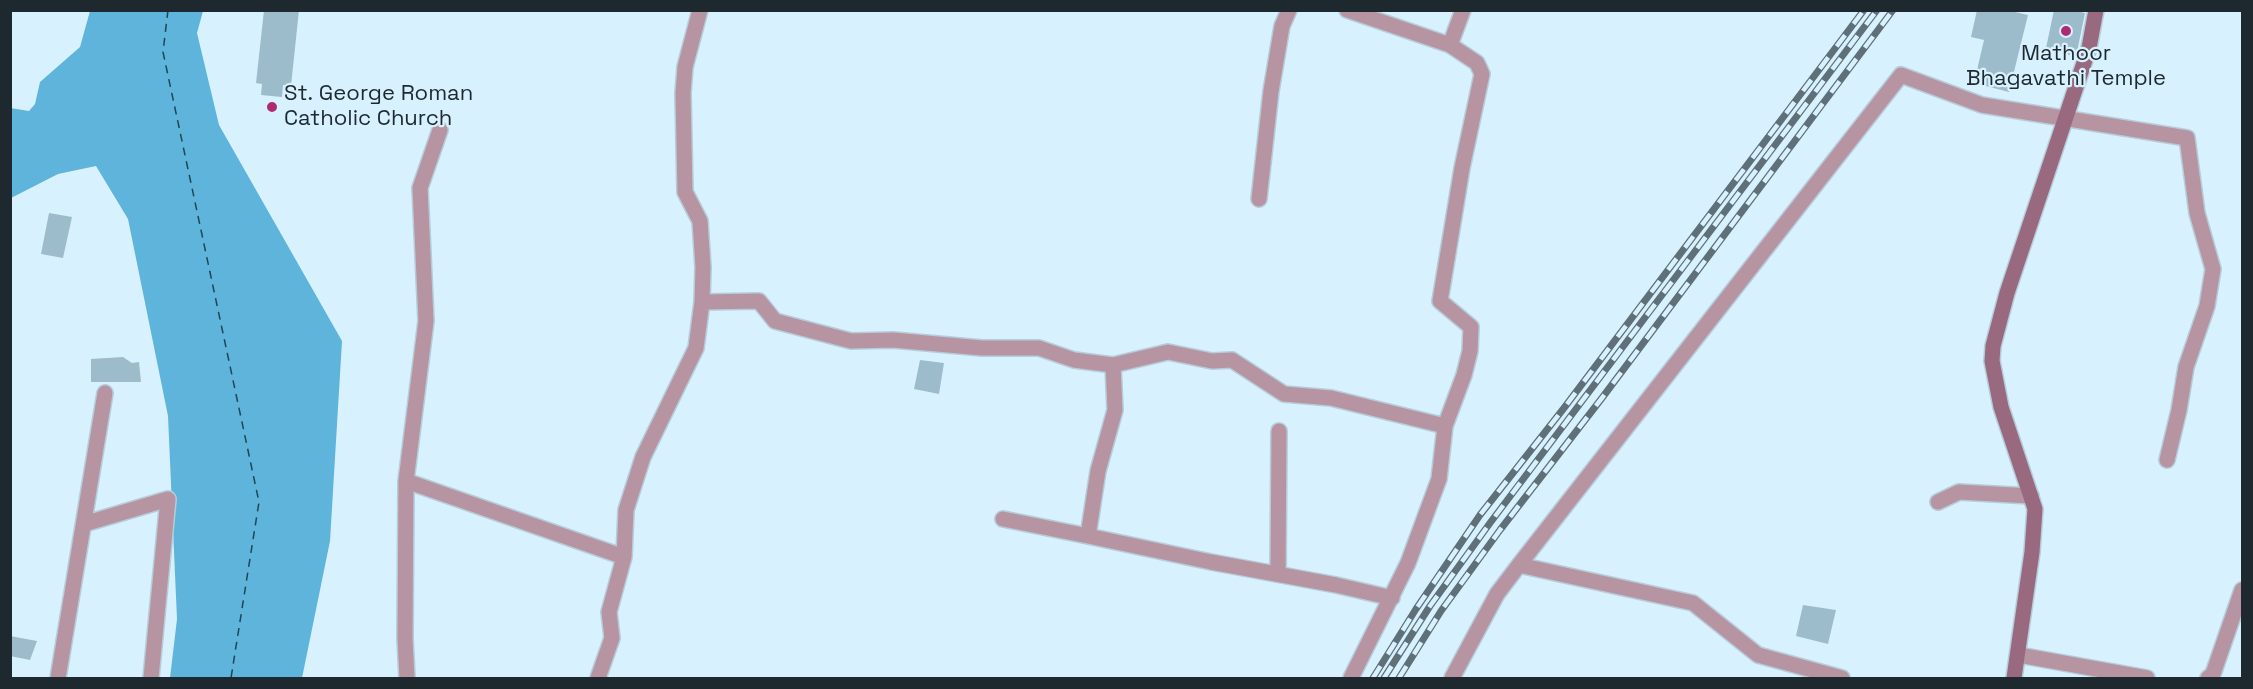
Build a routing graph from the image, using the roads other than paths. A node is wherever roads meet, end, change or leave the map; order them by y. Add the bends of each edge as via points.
1 (700, 10) edge
2 (1289, 10) edge
3 (1347, 10) edge
4 (1463, 10) edge
5 (2096, 10) edge
6 (1450, 45) junction
7 (2065, 120) junction
8 (440, 130) dead end
9 (1258, 199) dead end
10 (702, 302) junction
11 (1113, 365) junction
12 (105, 393) dead end
13 (1446, 426) junction
14 (1279, 431) dead end
15 (2167, 460) dead end
16 (406, 481) junction
17 (2031, 496) junction
18 (1938, 502) dead end
19 (1003, 519) dead end
20 (84, 524) junction
21 (1088, 536) junction
22 (624, 557) junction
23 (1519, 565) junction
24 (1278, 574) junction
25 (2242, 593) edge
26 (1392, 598) junction
27 (2019, 655) junction
28 (58, 678) edge
29 (151, 678) edge
30 (407, 678) edge
31 (598, 678) edge
32 (1351, 678) edge
33 (1452, 678) edge
34 (1842, 678) edge
35 (2014, 678) edge
36 (2147, 678) edge
37 (2208, 678) edge

1 - 10 street via 685,67 683,93 685,192 700,221
2 - 9 street via 1282,26 1270,91
3 - 6 street
4 - 6 street
5 - 7 main road via 2089,48
6 - 13 street via 1477,63 1482,74 1440,301 1471,327 1464,375
7 - 15 street via 2187,138 2197,213 2213,268 2207,306 2186,367
7 - 17 main road via 2007,293 1992,354 2001,407
7 - 23 street via 1982,105 1901,75
8 - 16 street via 420,188 426,321
10 - 11 street via 759,301 775,321 851,341 1039,348 1074,360
10 - 22 street via 696,348 644,458 626,510
11 - 13 street via 1168,352 1212,361 1232,360 1284,394 1330,398
11 - 21 street via 1115,410 1098,471
12 - 20 street
13 - 26 street via 1439,479
14 - 24 street
16 - 22 street
16 - 30 street
17 - 18 street via 1959,492
17 - 27 main road via 2035,509 2032,552
19 - 21 street
20 - 28 street
20 - 29 street via 168,499
21 - 24 street
22 - 31 street via 609,612 612,638
23 - 33 street via 1497,594
23 - 34 street via 1693,603 1758,655
24 - 26 street
25 - 37 street via 2213,674
26 - 32 street
27 - 35 main road
27 - 36 street

